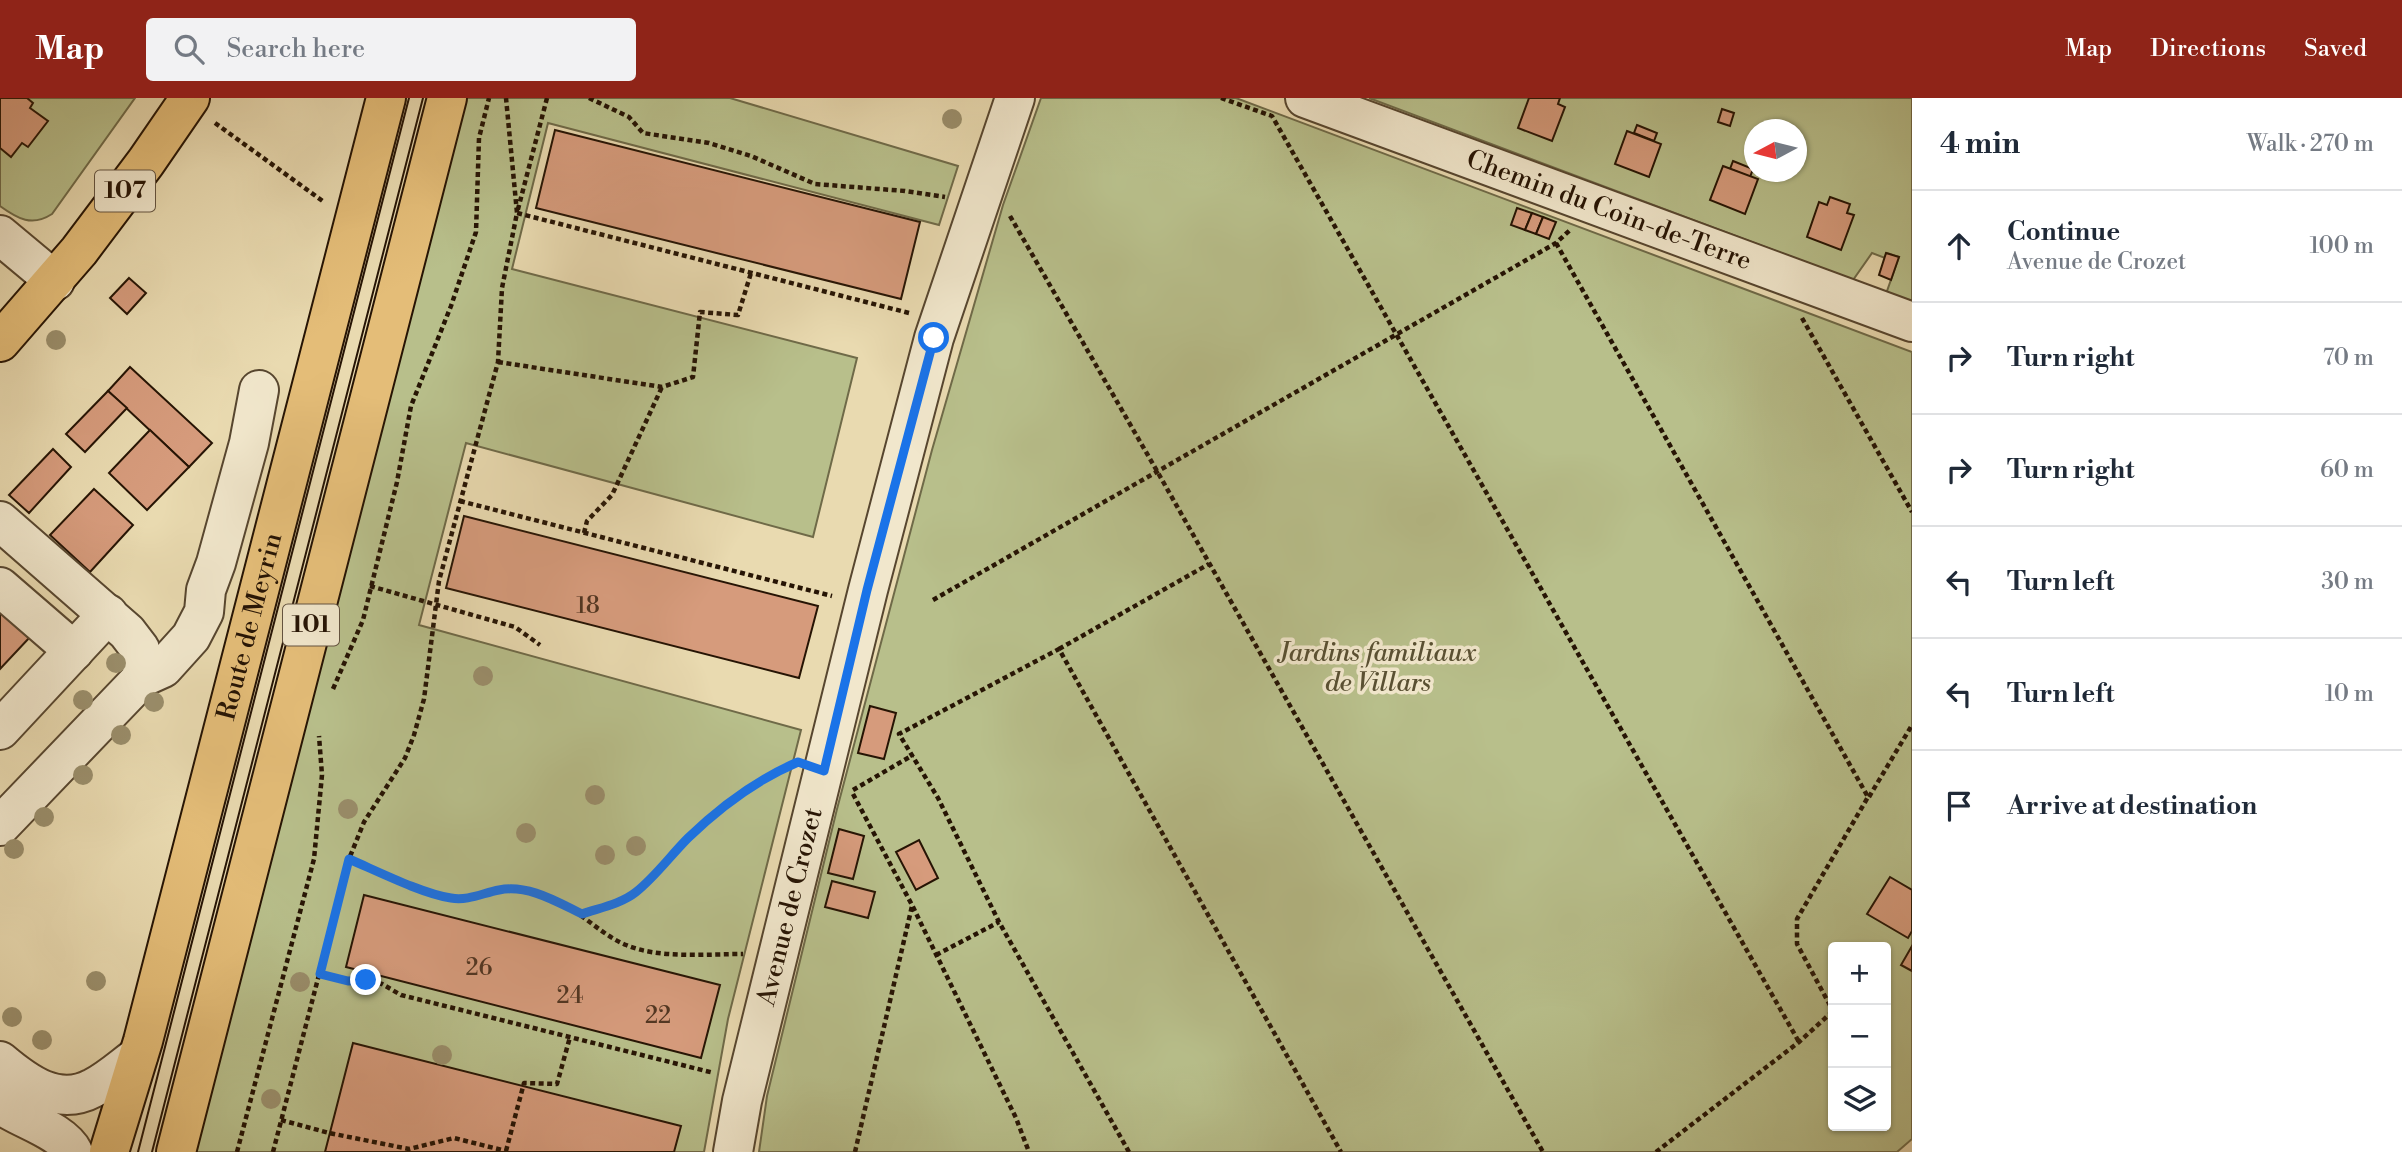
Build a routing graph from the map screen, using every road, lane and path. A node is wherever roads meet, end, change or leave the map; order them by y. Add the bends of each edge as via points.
1 (386, 98) edge
2 (447, 98) edge
3 (489, 98) edge
4 (506, 98) edge
5 (547, 98) edge
6 (590, 98) edge
7 (1015, 98) edge
8 (1221, 98) edge
9 (1305, 98) edge
10 (203, 111) edge
11 (968, 198) junction
12 (334, 208) dead end
13 (517, 213) junction
14 (1576, 225) dead end
15 (0, 236) edge
16 (1556, 243) junction
17 (751, 273) junction
18 (55, 281) junction
19 (916, 315) dead end
20 (1802, 318) dead end
21 (1912, 322) edge
22 (1397, 333) junction
23 (0, 342) edge
24 (498, 362) junction
25 (662, 387) junction
26 (259, 390) dead end
27 (1157, 471) junction
28 (460, 501) junction
29 (1912, 512) edge
30 (0, 520) edge
31 (583, 533) junction
32 (1209, 565) junction
33 (0, 586) edge
34 (370, 586) junction
35 (841, 599) dead end
36 (933, 600) dead end
37 (436, 604) junction
38 (107, 614) junction
39 (540, 645) dead end
40 (1059, 649) junction
41 (74, 651) junction
42 (141, 663) junction
43 (329, 697) dead end
44 (1912, 725) edge
45 (0, 730) edge
46 (319, 735) dead end
47 (913, 755) junction
48 (838, 781) junction
49 (1868, 797) junction
50 (0, 826) edge
51 (349, 859) junction
52 (912, 905) junction
53 (582, 914) junction
54 (999, 922) junction
55 (748, 954) dead end
56 (936, 955) junction
57 (320, 974) junction
58 (1830, 1005) edge
59 (1828, 1016) edge
60 (570, 1037) junction
61 (1799, 1042) junction
62 (138, 1056) junction
63 (0, 1060) edge
64 (722, 1074) dead end
65 (0, 1104) edge
66 (281, 1120) junction
67 (73, 1152) edge
68 (109, 1152) edge
69 (176, 1152) edge
70 (237, 1152) edge
71 (273, 1152) edge
72 (506, 1152) edge
73 (733, 1152) edge
74 (855, 1152) edge
75 (1028, 1152) edge
76 (1129, 1152) edge
77 (1340, 1152) edge
78 (1543, 1152) edge
79 (1656, 1152) edge

1 - 62 main road, Route de Meyrin / 101
2 - 69 main road, 101
3 - 34 path via 479,138 476,232 411,406
4 - 13 path
5 - 13 path
6 - 11 path via 629,117 643,134 709,143 815,184
7 - 11 street, Avenue de Crozet
8 - 22 path via 1272,116
9 - 21 street, Chemin du Coin-de-Terre
10 - 12 path
10 - 18 main road, 107 via 146,162
11 - 27 path via 1003,205
11 - 48 street, Avenue de Crozet via 867,590
13 - 17 path
13 - 24 path via 502,288
14 - 16 path
15 - 18 street
16 - 22 path
16 - 49 path
17 - 19 path
17 - 25 path via 738,315 700,312 693,377
18 - 23 main road, 107
20 - 29 path
22 - 27 path
22 - 61 path
24 - 25 path
24 - 28 path
25 - 31 path via 612,495 587,521
26 - 42 street via 204,612 191,638 163,668
27 - 32 path
27 - 36 path
28 - 31 path
28 - 37 path
30 - 38 street
31 - 35 path
32 - 40 path
32 - 78 path
33 - 41 street
34 - 37 path
34 - 43 path via 363,620
37 - 39 path via 515,627
37 - 51 path via 424,699 414,735 405,758 363,822
38 - 41 street
38 - 42 street via 127,632
40 - 47 path via 899,734
40 - 77 path
41 - 45 street
42 - 50 street
44 - 49 path
46 - 70 path via 322,775 314,859
47 - 48 path
47 - 54 path
48 - 52 path
48 - 53 path via 798,762 785,768 715,814 636,892
48 - 73 street, Avenue de Crozet via 742,1101
49 - 58 path via 1797,919 1797,944
51 - 53 path via 436,895 453,899 519,890 547,896
51 - 57 path
52 - 56 path
52 - 74 path
53 - 55 path via 603,932 645,952
54 - 56 path
54 - 76 path
56 - 75 path via 1016,1118
57 - 60 path via 382,984 401,995
57 - 66 path
59 - 61 path
60 - 64 path
60 - 72 path via 557,1084 524,1083
61 - 79 path
62 - 63 street via 94,1088 65,1095 31,1085
62 - 68 main road, Route de Meyrin / 101
65 - 67 street via 56,1135
66 - 71 path
66 - 72 path via 409,1149 454,1138

